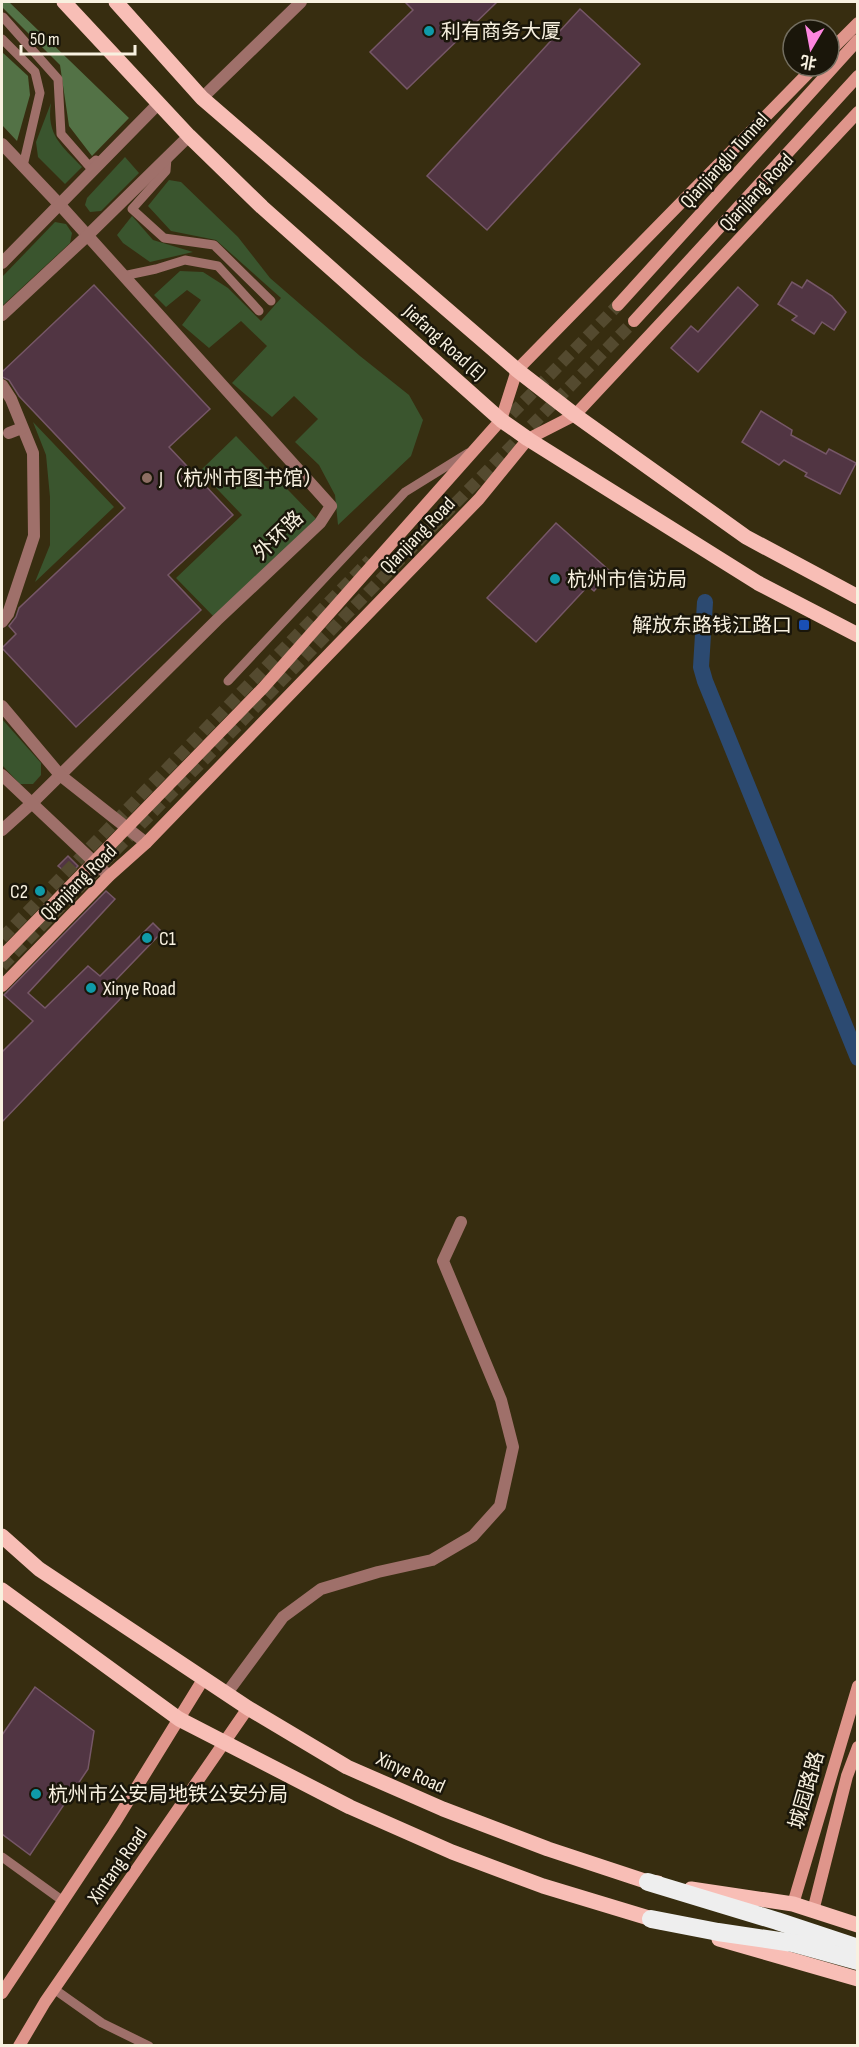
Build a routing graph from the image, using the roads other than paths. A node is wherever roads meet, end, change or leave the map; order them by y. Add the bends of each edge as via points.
1 (64, 2) edge
2 (116, 2) edge
3 (301, 2) edge
4 (3, 17) edge
5 (858, 23) edge
6 (2, 39) edge
7 (841, 40) edge
8 (858, 40) edge
9 (858, 76) edge
10 (804, 78) edge
11 (202, 98) junction
12 (159, 103) junction
13 (858, 112) edge
14 (129, 135) junction
15 (189, 136) junction
16 (2, 144) edge
17 (167, 158) junction
18 (23, 166) junction
19 (60, 205) junction
20 (87, 236) junction
21 (2, 263) edge
22 (123, 276) junction
23 (272, 301) dead end
24 (618, 305) tunnel mouth
25 (259, 311) dead end
26 (2, 315) edge
27 (634, 321) tunnel mouth
28 (517, 370) junction
29 (2, 385) edge
30 (575, 415) junction
31 (501, 420) junction
32 (22, 428) junction
33 (9, 433) dead end
34 (528, 439) junction
35 (476, 449) junction
36 (858, 597) edge
37 (2, 622) edge
38 (858, 635) edge
39 (228, 681) dead end
40 (2, 706) edge
41 (2, 775) edge
42 (60, 775) junction
43 (31, 804) junction
44 (127, 828) junction
45 (2, 830) edge
46 (146, 843) junction
47 (93, 862) junction
48 (109, 876) junction
49 (2, 956) edge
50 (2, 986) edge
51 (461, 1222) dead end
52 (2, 1536) edge
53 (2, 1590) edge
54 (204, 1678) junction
55 (858, 1686) edge
56 (227, 1693) junction
57 (248, 1707) junction
58 (179, 1719) junction
59 (225, 1743) junction
60 (858, 1747) edge
61 (2, 1857) edge
62 (648, 1882) junction
63 (63, 1900) junction
64 (793, 1904) junction
65 (813, 1911) junction
66 (651, 1919) junction
67 (858, 1924) edge
68 (858, 1947) edge
69 (858, 1961) edge
70 (858, 1979) edge
71 (54, 1989) junction
72 (2, 1993) edge
73 (19, 2046) edge
74 (149, 2046) edge

1 - 12 main road, Jiefang Road (E)
2 - 11 main road, Jiefang Road (E)
3 - 11 street
4 - 14 lane via 58,79 61,134 89,166 124,133
5 - 7 main road
6 - 18 lane via 35,72 40,93
8 - 24 main road, Qianjianglu Tunnel
9 - 27 main road
10 - 28 main road, Qianjiang Road
11 - 28 main road, Jiefang Road (E)
12 - 14 street
12 - 15 main road, Jiefang Road (E)
13 - 30 main road, Qianjiang Road
14 - 19 street
15 - 17 street
15 - 31 main road, Jiefang Road (E) via 262,207
16 - 18 street, 外环路
17 - 20 street
17 - 23 lane via 166,171 132,209 164,238 214,245
18 - 19 street, 外环路
19 - 20 street, 外环路
19 - 21 street
20 - 22 street, 外环路
20 - 26 street
22 - 25 lane via 185,260 218,266
22 - 42 street, 外环路 via 331,506 320,523
28 - 30 main road, Jiefang Road (E)
28 - 31 main road, Qianjiang Road
29 - 32 street
30 - 34 main road, Qianjiang Road
30 - 36 main road, Jiefang Road (E) via 746,537
31 - 34 main road, Jiefang Road (E)
31 - 35 main road, Qianjiang Road
32 - 33 street
32 - 37 street via 33,453 34,536
34 - 38 main road, Jiefang Road (E) via 758,583
34 - 46 main road, Qianjiang Road via 478,499
35 - 39 lane via 405,492
35 - 44 main road, Qianjiang Road via 263,688
40 - 42 street
41 - 43 street
42 - 43 street, 外环路
42 - 44 street
43 - 45 street, 外环路
43 - 47 street
44 - 46 street
44 - 47 main road, Qianjiang Road
46 - 48 main road, Qianjiang Road
47 - 48 street
47 - 49 main road, Qianjiang Road
48 - 50 main road, Qianjiang Road
51 - 56 street via 443,1261 501,1400 513,1447 500,1506 473,1536 432,1560 321,1589 283,1617
52 - 54 main road, Xinye Road via 39,1569
53 - 58 main road
54 - 56 main road, Xinye Road
54 - 58 main road, Xintang Road
55 - 64 main road, 城园路路
56 - 57 main road, Xinye Road
57 - 59 main road, Xintang Road
57 - 62 main road, Xinye Road via 347,1767 443,1809
58 - 59 main road
58 - 63 main road, Xintang Road
59 - 66 main road via 350,1807 452,1852 543,1886
59 - 71 main road, Xintang Road
60 - 65 main road
61 - 63 lane
62 - 64 main road, Xinye Road
62 - 68 highway
63 - 72 main road, Xintang Road
64 - 65 main road, Xinye Road
65 - 67 main road, Xinye Road
66 - 69 highway via 793,1943
66 - 70 main road
71 - 73 main road, Xintang Road
71 - 74 lane via 102,2023

